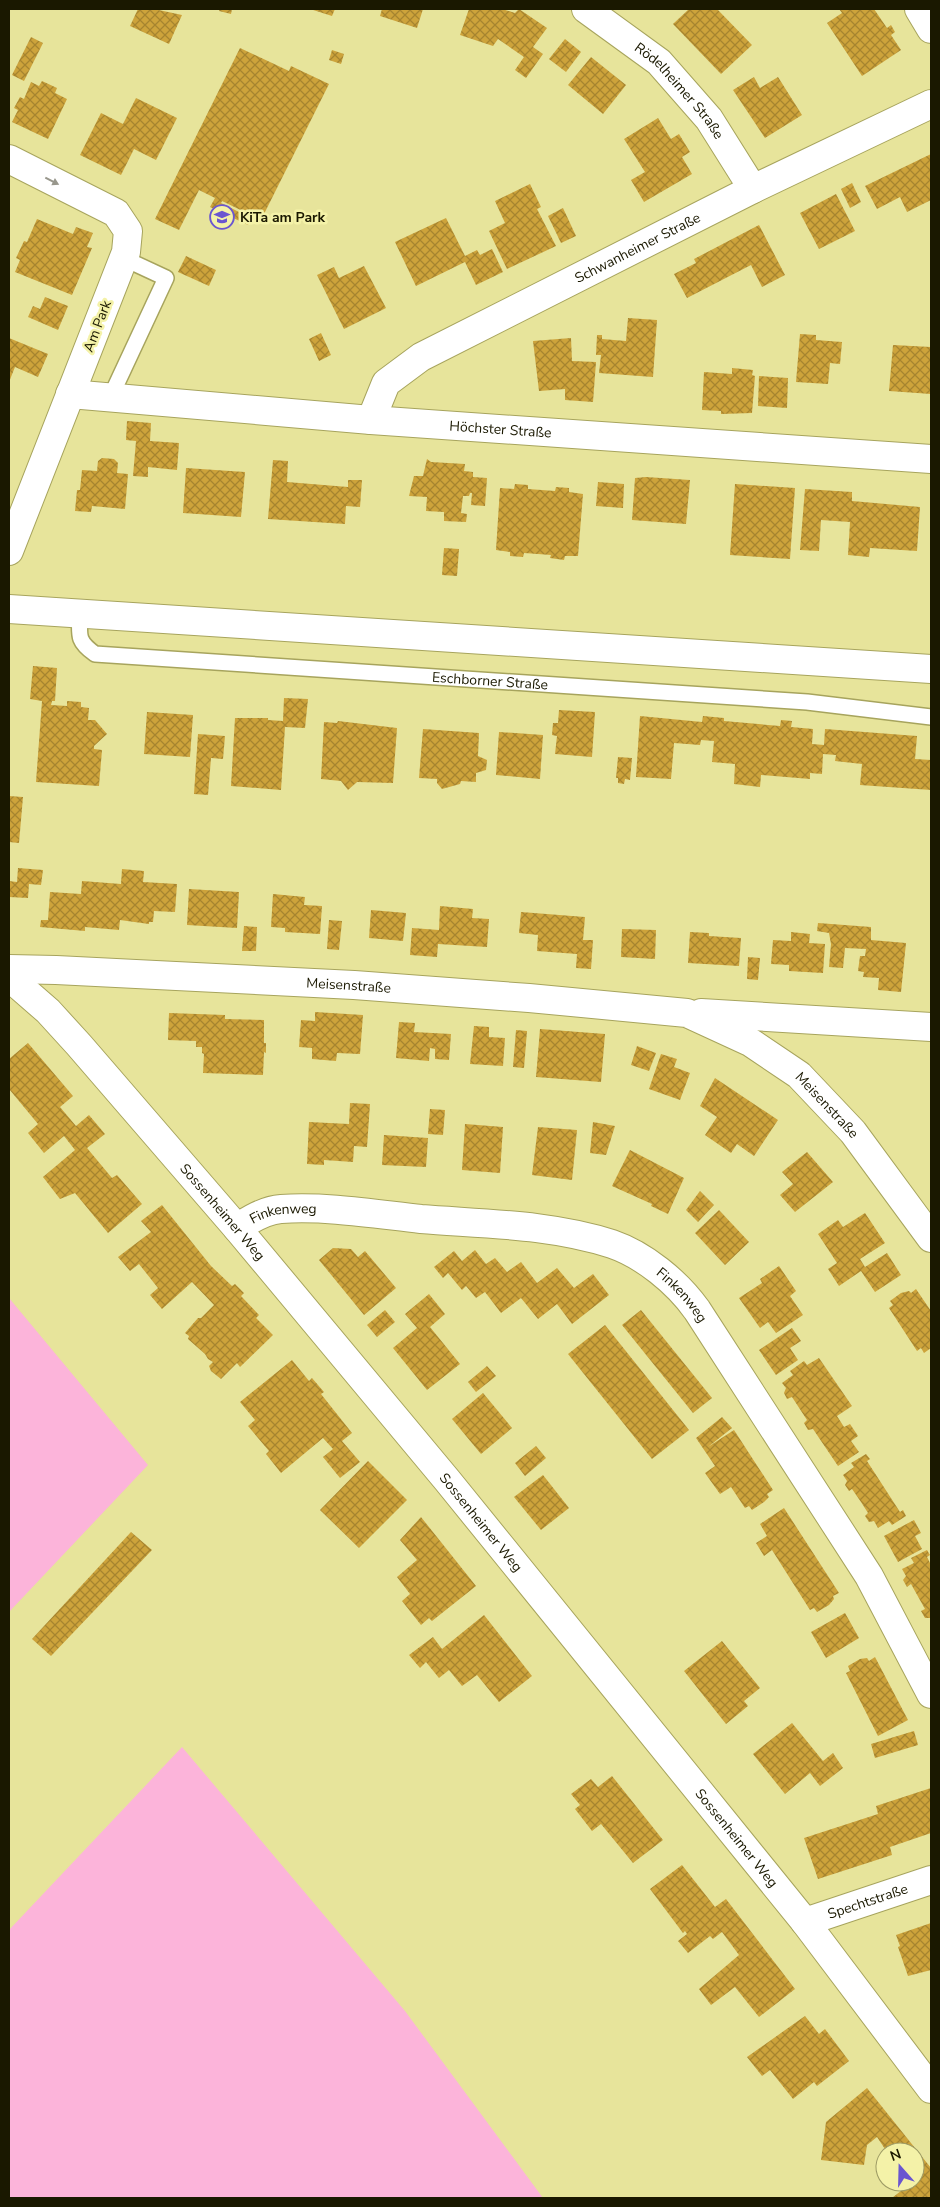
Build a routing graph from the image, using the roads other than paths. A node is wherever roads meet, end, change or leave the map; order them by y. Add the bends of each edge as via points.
1 (586, 9) edge
2 (919, 9) edge
3 (931, 29) edge
4 (931, 104) edge
5 (9, 159) edge
6 (754, 189) junction
7 (124, 258) junction
8 (70, 394) junction
9 (111, 396) junction
10 (371, 420) junction
11 (931, 460) edge
12 (9, 551) edge
13 (9, 609) edge
14 (80, 614) junction
15 (931, 669) edge
16 (931, 717) edge
17 (9, 969) edge
18 (9, 977) edge
19 (687, 1012) junction
20 (931, 1027) edge
21 (237, 1228) junction
22 (931, 1238) edge
23 (931, 1694) edge
24 (931, 1880) edge
25 (805, 1922) junction
26 (931, 2089) edge

1 - 6 street, Rödelheimer Straße via 659,62 709,119
2 - 3 street
4 - 6 street, Schwanheimer Straße
5 -> 7 street, Am Park via 116,212 128,231
6 - 10 street, Schwanheimer Straße via 421,357 386,383
7 - 8 street, Am Park
7 - 9 lane via 166,278
8 - 9 street, Höchster Straße
8 - 12 street, Am Park
9 - 10 street, Höchster Straße
10 - 11 street, Höchster Straße
13 - 14 street
14 - 15 street
14 - 16 lane, Eschborner Straße via 79,636 83,646 95,654 807,702
17 - 19 street, Meisenstraße via 354,985
18 - 21 street, Sossenheimer Weg via 48,1011
19 - 20 street, Meisenstraße
19 - 22 street, Meisenstraße via 750,1042 799,1075 853,1132
21 - 23 street, Finkenweg via 252,1218 279,1209 558,1231 611,1244 633,1253 666,1275 693,1304 869,1576
21 - 25 street, Sossenheimer Weg via 447,1480
24 - 25 street, Spechtstraße
25 - 26 street, Sossenheimer Weg

